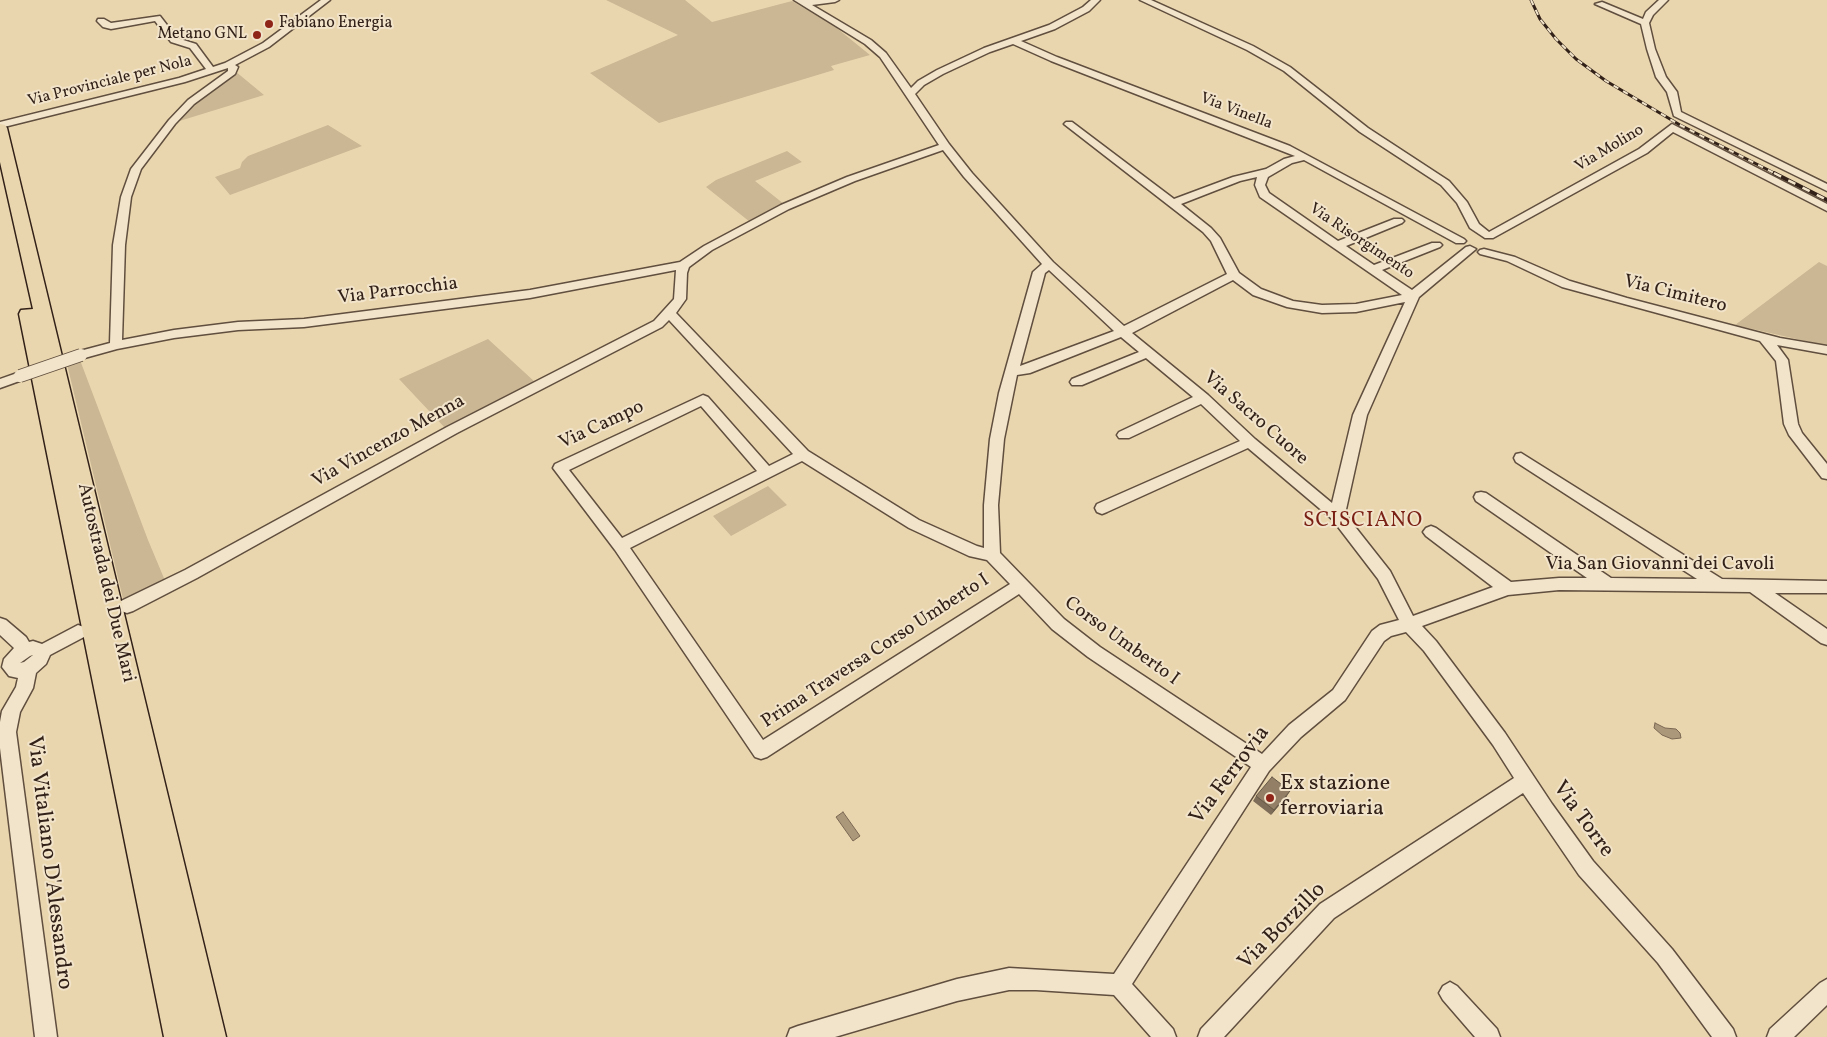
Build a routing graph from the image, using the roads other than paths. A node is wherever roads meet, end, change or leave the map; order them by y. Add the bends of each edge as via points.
1 (326, 0) edge
2 (1096, 0) edge
3 (1144, 0) edge
4 (1664, 0) edge
5 (815, 4) edge
6 (1599, 4) dead end
7 (101, 21) dead end
8 (1645, 23) junction
9 (1014, 40) junction
10 (228, 65) junction
11 (212, 70) junction
12 (910, 94) junction
13 (1069, 124) dead end
14 (7, 125) edge
15 (945, 146) junction
16 (1291, 156) junction
17 (1267, 172) junction
18 (1827, 188) edge
19 (1, 192) edge
20 (1172, 204) junction
21 (1827, 208) edge
22 (1466, 211) junction
23 (1398, 221) dead end
24 (1440, 229) junction
25 (1468, 232) junction
26 (1491, 239) junction
27 (1460, 241) junction
28 (1337, 245) junction
29 (1436, 245) dead end
30 (1470, 249) junction
31 (1484, 252) junction
32 (1518, 262) junction
33 (1049, 264) junction
34 (684, 265) junction
35 (1373, 270) junction
36 (1234, 274) junction
37 (1412, 297) junction
38 (670, 313) junction
39 (1123, 332) junction
40 (1764, 337) junction
41 (1780, 342) junction
42 (116, 345) junction
43 (1820, 349) edge
44 (1149, 352) junction
45 (1784, 357) junction
46 (1013, 371) junction
47 (1077, 382) dead end
48 (0, 384) edge
49 (1202, 398) junction
50 (1124, 435) dead end
51 (1250, 442) junction
52 (803, 455) junction
53 (1521, 458) dead end
54 (767, 473) junction
55 (1827, 474) edge
56 (1481, 497) dead end
57 (1102, 508) dead end
58 (1337, 516) junction
59 (1431, 532) dead end
60 (620, 546) junction
61 (992, 555) junction
62 (1606, 583) junction
63 (1020, 585) junction
64 (1718, 585) junction
65 (1753, 586) junction
66 (1827, 586) edge
67 (1508, 589) junction
68 (127, 606) dead end
69 (1409, 624) junction
70 (0, 625) edge
71 (78, 632) dead end
72 (1827, 638) edge
73 (16, 665) edge
74 (1263, 765) junction
75 (1525, 781) junction
76 (1118, 985) junction
77 (1827, 990) edge
78 (1450, 993) dead end
79 (46, 1037) edge
80 (180, 1037) edge
81 (210, 1037) edge
82 (798, 1037) edge
83 (1165, 1037) edge
84 (1208, 1037) edge
85 (1489, 1037) edge
86 (1725, 1037) edge
87 (1778, 1037) edge

1 - 10 street, Via Provinciale per Nola via 266,45
2 - 9 street via 1066,20
3 - 22 street via 1250,48 1287,69 1364,130 1445,184
4 - 8 street via 1648,14
5 - 12 street, Via Sacro Cuore via 883,55
6 - 8 street
7 - 11 street via 111,26 157,18 174,40 194,46
8 - 18 street via 1651,49 1661,77 1672,92 1677,114
9 - 12 street via 940,72
9 - 16 street, Via Vinella
10 - 11 street, Via Provinciale per Nola
10 - 42 street via 233,68 232,72 191,102 136,169 126,197 119,245
11 - 14 street, Via Provinciale per Nola
12 - 15 street, Via Sacro Cuore
13 - 20 street, Via Risorgimento
14 - 81 highway, Autostrada dei Due Mari
15 - 33 street, Via Sacro Cuore
15 - 34 street via 851,179 785,207 708,248
16 - 17 street
16 - 24 street via 1305,157
17 - 20 street via 1237,179
17 - 28 street, Via Risorgimento via 1260,185 1264,195
19 - 80 highway, Autostrada dei Due Mari
20 - 36 street, Via Risorgimento via 1215,238
21 - 26 street, Via Molino via 1672,127 1643,151
22 - 25 street
22 - 26 street via 1474,226
23 - 28 street
24 - 25 street
24 - 27 street
25 - 26 street
25 - 27 street via 1461,235
26 - 31 street via 1494,250
26 - 32 street
27 - 30 street
28 - 35 street, Via Risorgimento
29 - 35 street
30 - 31 street
30 - 37 street
31 - 32 street
32 - 40 street, Via Cimitero via 1576,287
33 - 39 street, Via Sacro Cuore
33 - 46 street via 1039,272
34 - 38 street via 680,299
34 - 42 street, Via Parrocchia via 530,294 304,323 238,326
35 - 37 street, Via Risorgimento
36 - 37 street, Via Risorgimento via 1257,292 1305,307 1356,308
36 - 39 street
37 - 58 street via 1360,415
38 - 52 street
38 - 68 street, Via Vincenzo Menna via 658,324 452,430 209,565
39 - 44 street, Via Sacro Cuore
39 - 46 street via 1025,370
40 - 41 street, Via Cimitero
40 - 45 street
41 - 43 street, Via Cimitero
41 - 45 street via 1788,350
42 - 48 street, Via Parrocchia, bridge
43 - 45 street via 1798,350
44 - 47 street
44 - 49 street, Via Sacro Cuore
45 - 55 street via 1791,424
46 - 61 street via 997,439
49 - 50 street
49 - 51 street, Via Sacro Cuore
51 - 57 street
51 - 58 street, Via Sacro Cuore
52 - 54 street
52 - 61 street via 914,524 974,552
53 - 64 street
54 - 60 street
54 - 60 street, Via Campo via 703,400 560,468
56 - 62 street
58 - 69 street, Via Sacro Cuore via 1384,575
59 - 67 street
60 - 63 street, Prima Traversa Corso Umberto I via 761,751
61 - 63 street, Corso Umberto I
62 - 64 street, Via San Giovanni dei Cavoli
62 - 67 street, Via San Giovanni dei Cavoli
63 - 74 street, Corso Umberto I via 1058,624 1094,652
64 - 65 street, Via San Giovanni dei Cavoli
65 - 66 street, Via San Giovanni dei Cavoli
65 - 72 street
67 - 69 street, Via San Giovanni dei Cavoli
69 - 74 street, Via Ferrovia via 1396,626 1378,636 1339,695 1295,731
69 - 75 street, Via Torre via 1430,646
70 - 73 street via 20,642
71 - 73 street, Via Vitaliano D'Alessandro via 41,652 37,662
73 - 79 street, Via Vitaliano D'Alessandro via 24,688 11,711 7,732
74 - 76 street, Via Ferrovia
75 - 84 street, Via Borzillo via 1327,911
75 - 86 street, Via Torre via 1586,868 1660,951
76 - 82 street via 1009,979 957,990
76 - 83 street
77 - 87 street
78 - 85 street

